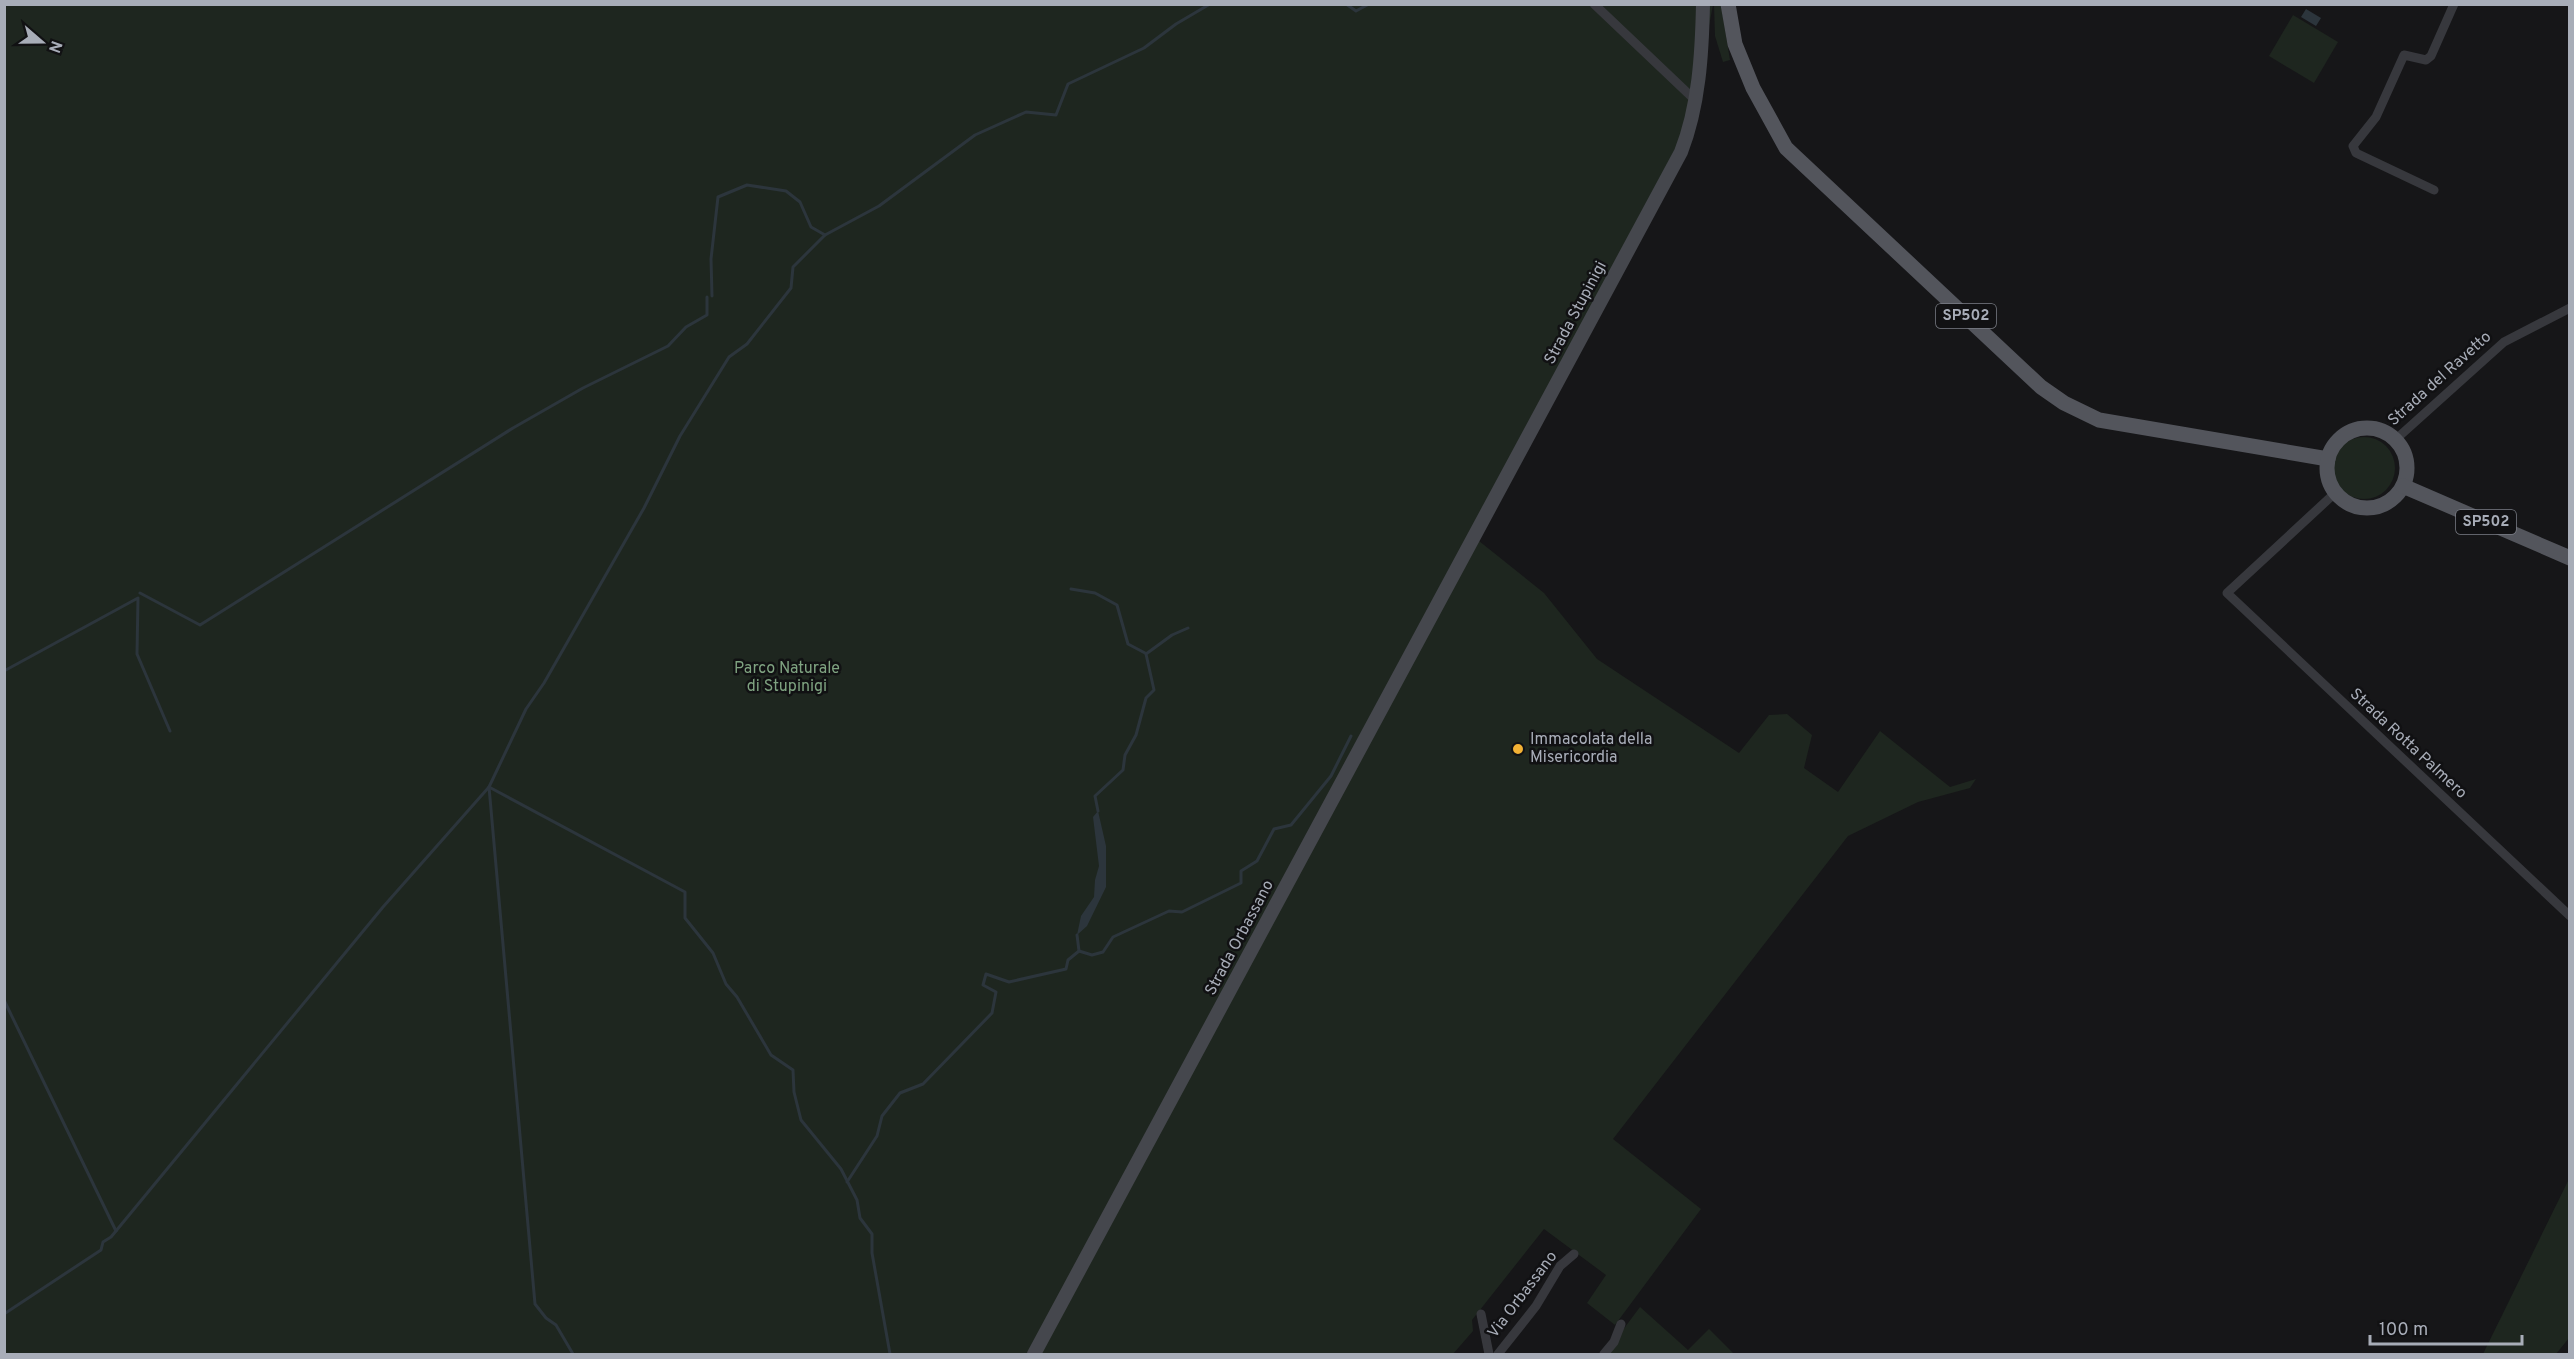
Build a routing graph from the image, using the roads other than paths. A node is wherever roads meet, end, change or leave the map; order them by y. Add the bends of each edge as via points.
1 (1594, 4) edge
2 (1703, 4) edge
3 (1728, 4) edge
4 (2454, 4) edge
5 (1695, 100) junction
6 (2433, 190) dead end
7 (2570, 308) edge
8 (2395, 440) junction
9 (2328, 459) junction
10 (2403, 486) junction
11 (2335, 493) junction
12 (1474, 537) joint
13 (2570, 558) edge
14 (2570, 916) edge
15 (1574, 1254) dead end
16 (1481, 1314) dead end
17 (1621, 1324) dead end
18 (1034, 1354) edge
19 (1489, 1354) edge
20 (1498, 1354) edge
21 (1604, 1354) edge

1 - 5 street
2 - 5 main road, Strada Stupinigi
3 - 9 main road, SP502 via 1735,44 1753,88 1786,148 2041,387 2099,420
4 - 6 street via 2430,56 2426,60 2404,55 2376,117 2353,146 2356,153
5 - 12 main road, Strada Stupinigi via 1691,126 1668,178
7 - 8 street, Strada del Ravetto via 2497,347
8 - 9 main road via 2376,429 2358,429 2342,437
8 - 10 main road via 2406,460
9 - 11 main road via 2328,477
10 - 11 main road via 2391,500 2366,509 2349,504
10 - 13 main road, SP502
11 - 14 street, Strada Rotta Palmero via 2227,593
12 - 18 main road, Strada Orbassano
15 - 20 street, Via Orbassano via 1560,1266 1536,1306
16 - 19 street, Via Orbassano
17 - 21 street

